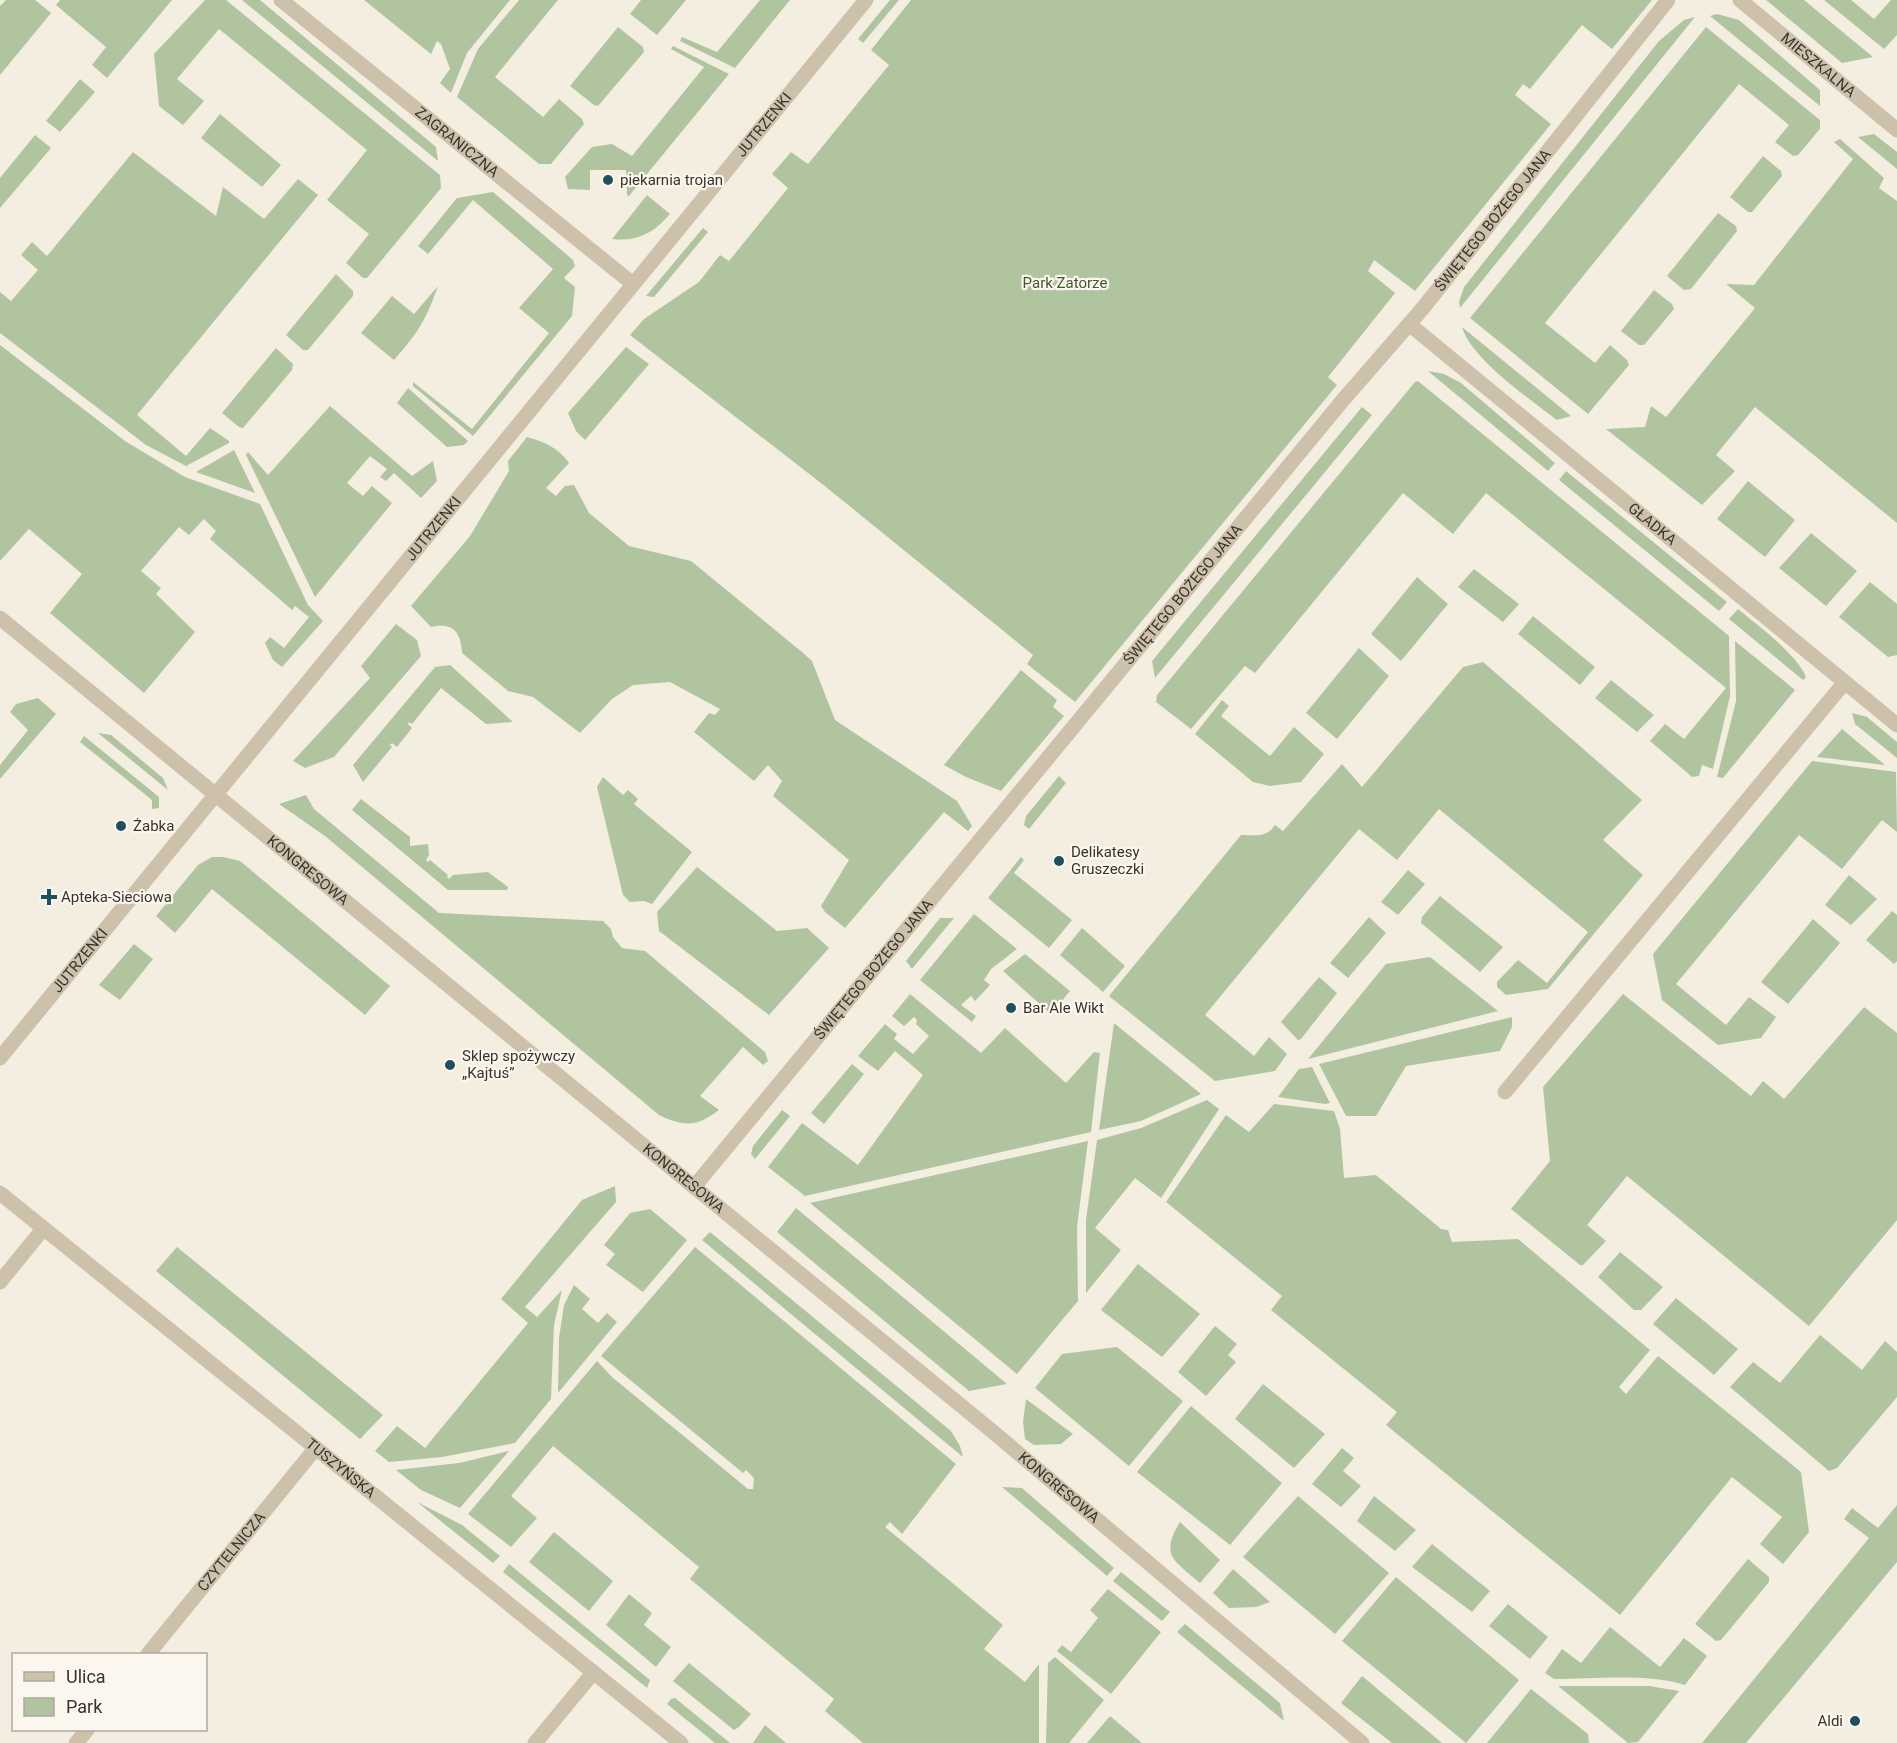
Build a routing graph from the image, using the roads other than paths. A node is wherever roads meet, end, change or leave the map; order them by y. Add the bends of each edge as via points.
1 (281, 0) edge
2 (866, 0) edge
3 (1668, 0) edge
4 (1740, 0) edge
5 (1897, 130) edge
6 (633, 284) junction
7 (1409, 324) junction
8 (0, 618) edge
9 (1845, 682) junction
10 (1897, 725) edge
11 (216, 795) junction
12 (0, 1058) edge
13 (1505, 1092) dead end
14 (694, 1187) junction
15 (0, 1193) edge
16 (43, 1229) junction
17 (0, 1282) edge
18 (315, 1449) junction
19 (149, 1653) edge
20 (593, 1673) junction
21 (86, 1731) edge
22 (76, 1743) edge
23 (535, 1743) edge
24 (681, 1743) edge
25 (1362, 1743) edge

1 - 6 street, ZAGRANICZNA
2 - 6 street, JUTRZENKI
3 - 7 street, ŚWIĘTEGO BOŻEGO JANA
4 - 5 street, MIESZKALNA
6 - 11 street, JUTRZENKI
7 - 9 street, GŁADKA
7 - 14 street, ŚWIĘTEGO BOŻEGO JANA
8 - 11 street, KONGRESOWA
9 - 10 street, GŁADKA
9 - 13 street
11 - 12 street, JUTRZENKI
11 - 14 street, KONGRESOWA
14 - 25 street, KONGRESOWA via 992,1431
15 - 16 street, TUSZYŃSKA
16 - 17 street
16 - 18 street, TUSZYŃSKA
18 - 19 street, CZYTELNICZA
18 - 20 street, TUSZYŃSKA
20 - 23 street
20 - 24 street, TUSZYŃSKA
21 - 22 street

